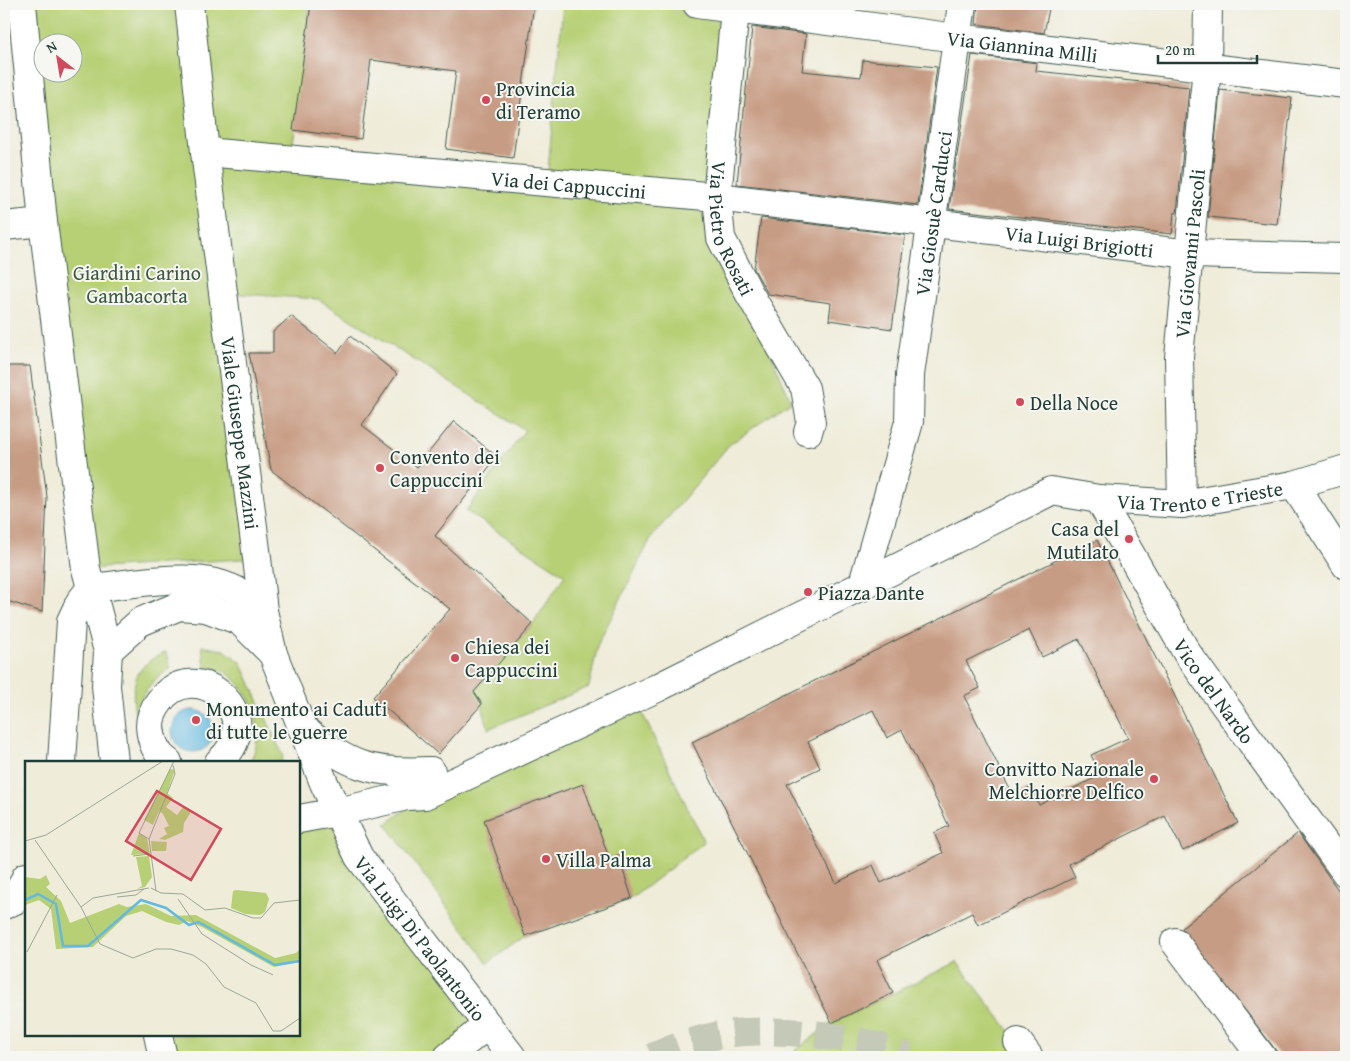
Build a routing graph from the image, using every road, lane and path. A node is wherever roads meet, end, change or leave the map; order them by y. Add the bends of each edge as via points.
1 (22, 4) edge
2 (189, 4) edge
3 (697, 4) edge
4 (962, 4) edge
5 (1208, 4) edge
6 (735, 10) junction
7 (957, 38) junction
8 (1207, 67) junction
9 (1346, 84) edge
10 (205, 152) junction
11 (717, 197) junction
12 (43, 222) junction
13 (932, 224) junction
14 (4, 226) edge
15 (1190, 254) junction
16 (1346, 258) edge
17 (808, 432) dead end
18 (1346, 469) edge
19 (1294, 485) junction
20 (1099, 499) junction
21 (1182, 504) junction
22 (1346, 565) edge
23 (862, 587) junction
24 (91, 588) junction
25 (263, 611) junction
26 (108, 651) junction
27 (273, 654) junction
28 (302, 728) junction
29 (62, 761) edge
30 (114, 761) edge
31 (167, 761) edge
32 (220, 761) edge
33 (431, 771) dead end
34 (324, 783) junction
35 (300, 810) edge
36 (337, 812) junction
37 (300, 819) edge
38 (1346, 872) edge
39 (25, 879) edge
40 (4, 905) edge
41 (1175, 942) dead end
42 (486, 1025) junction
43 (158, 1036) edge
44 (163, 1057) edge
45 (448, 1057) edge
46 (512, 1057) edge
47 (1262, 1057) edge

1 - 12 main road
2 - 10 main road, Viale Giuseppe Mazzini
3 - 6 main road, Via Giannina Milli
4 - 7 main road, Via Giosuè Carducci
5 - 8 main road, Via Giovanni Pascoli
6 - 7 main road, Via Giannina Milli
6 - 11 main road, Via Pietro Rosati
7 - 8 main road, Via Giannina Milli
7 - 13 main road, Via Giosuè Carducci
8 - 9 main road, Via Giannina Milli
8 - 15 main road, Via Giovanni Pascoli
10 - 11 main road, Via dei Cappuccini
10 - 25 main road, Viale Giuseppe Mazzini
11 - 13 main road, Via dei Cappuccini
11 - 17 main road, Via Pietro Rosati via 721,238 805,388 811,422
12 - 14 main road
12 - 24 main road
13 - 15 main road, Via Luigi Brigiotti
13 - 23 main road, Via Giosuè Carducci via 910,375 909,422
15 - 16 main road, Via Luigi Brigiotti
15 - 21 main road, Via Giovanni Pascoli via 1180,357
18 - 19 main road, Via Trento e Trieste
19 - 21 main road, Via Trento e Trieste
19 - 22 main road
20 - 21 main road, Via Trento e Trieste
20 - 23 main road, Via Trento e Trieste via 1051,491
20 - 38 main road, Vico del Nardo via 1187,653
23 - 36 main road via 650,691 425,794
24 - 25 main road via 176,579 215,583 241,593
24 - 26 main road
24 - 29 main road via 71,621
25 - 27 main road, Viale Giuseppe Mazzini
26 - 27 main road via 140,622 179,606 206,608 240,621
26 - 30 main road via 106,686
27 - 28 main road, Viale Giuseppe Mazzini
28 - 33 main road via 340,758 363,767 398,773
28 - 34 main road, Viale Giuseppe Mazzini
31 - 32 main road via 155,748 150,735 150,721 163,696 188,684 216,690 235,713 235,742
34 - 35 main road
34 - 36 main road, Viale Giuseppe Mazzini
36 - 37 main road
36 - 42 main road, Via Luigi Di Paolantonio via 360,857
39 - 40 main road via 15,900
41 - 47 main road
42 - 45 main road
42 - 46 main road, Via Luigi Di Paolantonio
43 - 44 main road

